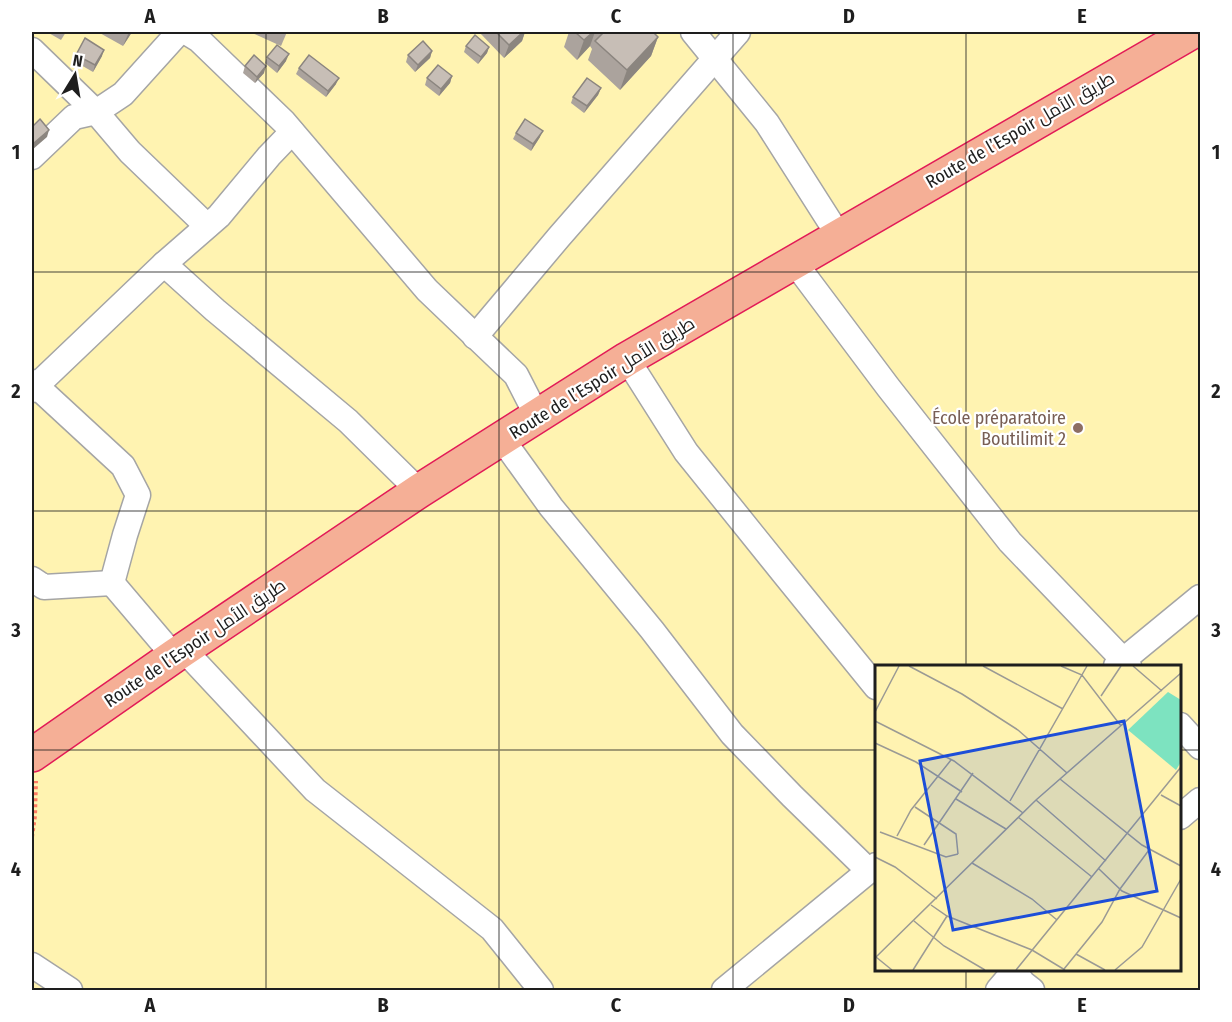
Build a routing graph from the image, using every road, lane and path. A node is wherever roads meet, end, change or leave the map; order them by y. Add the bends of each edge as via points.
1 (179, 32) edge
2 (186, 32) edge
3 (693, 32) edge
4 (738, 32) edge
5 (1192, 32) edge
6 (32, 50) edge
7 (714, 58) junction
8 (96, 112) junction
9 (292, 132) junction
10 (32, 157) edge
11 (207, 226) junction
12 (839, 236) junction
13 (795, 263) junction
14 (164, 264) junction
15 (475, 337) junction
16 (627, 358) junction
17 (33, 386) edge
18 (537, 416) junction
19 (502, 439) junction
20 (419, 491) junction
21 (32, 579) edge
22 (112, 583) junction
23 (1200, 597) edge
24 (179, 653) junction
25 (1123, 664) edge
26 (875, 686) edge
27 (1181, 726) edge
28 (1200, 747) edge
29 (35, 753) edge
30 (1200, 800) edge
31 (1181, 815) edge
32 (32, 837) edge
33 (873, 868) edge
34 (32, 965) edge
35 (1013, 971) edge
36 (1015, 971) edge
37 (70, 990) edge
38 (541, 990) edge
39 (724, 990) edge
40 (998, 990) edge
41 (1032, 990) edge

1 - 8 street via 123,94
2 - 9 street via 199,40
3 - 7 street
4 - 7 street
5 - 12 highway, Route de l’Espoir طريق الأمل
6 - 8 street
7 - 12 street via 767,123
7 - 15 street
8 - 10 street via 74,117
8 - 11 street via 130,152
9 - 11 street
9 - 15 street via 427,290
11 - 14 street
12 - 13 highway, Route de l’Espoir طريق الأمل
13 - 16 highway, Route de l’Espoir طريق الأمل
13 - 25 street via 1010,542
14 - 17 street
14 - 20 street via 348,421
15 - 18 street via 516,375
16 - 18 highway, Route de l’Espoir طريق الأمل
16 - 26 street via 686,452
17 - 22 street via 123,466 138,495
18 - 19 highway, Route de l’Espoir طريق الأمل
19 - 20 highway, Route de l’Espoir طريق الأمل
19 - 33 street via 551,507 732,734 792,796
20 - 24 highway, Route de l’Espoir طريق الأمل
21 - 22 street via 44,587
22 - 24 street
23 - 25 street
24 - 29 highway, Route de l’Espoir طريق الأمل
24 - 38 street via 315,790 492,929
27 - 28 street
29 - 32 path
30 - 31 street
33 - 39 street
34 - 37 street
35 - 40 street
36 - 41 street

